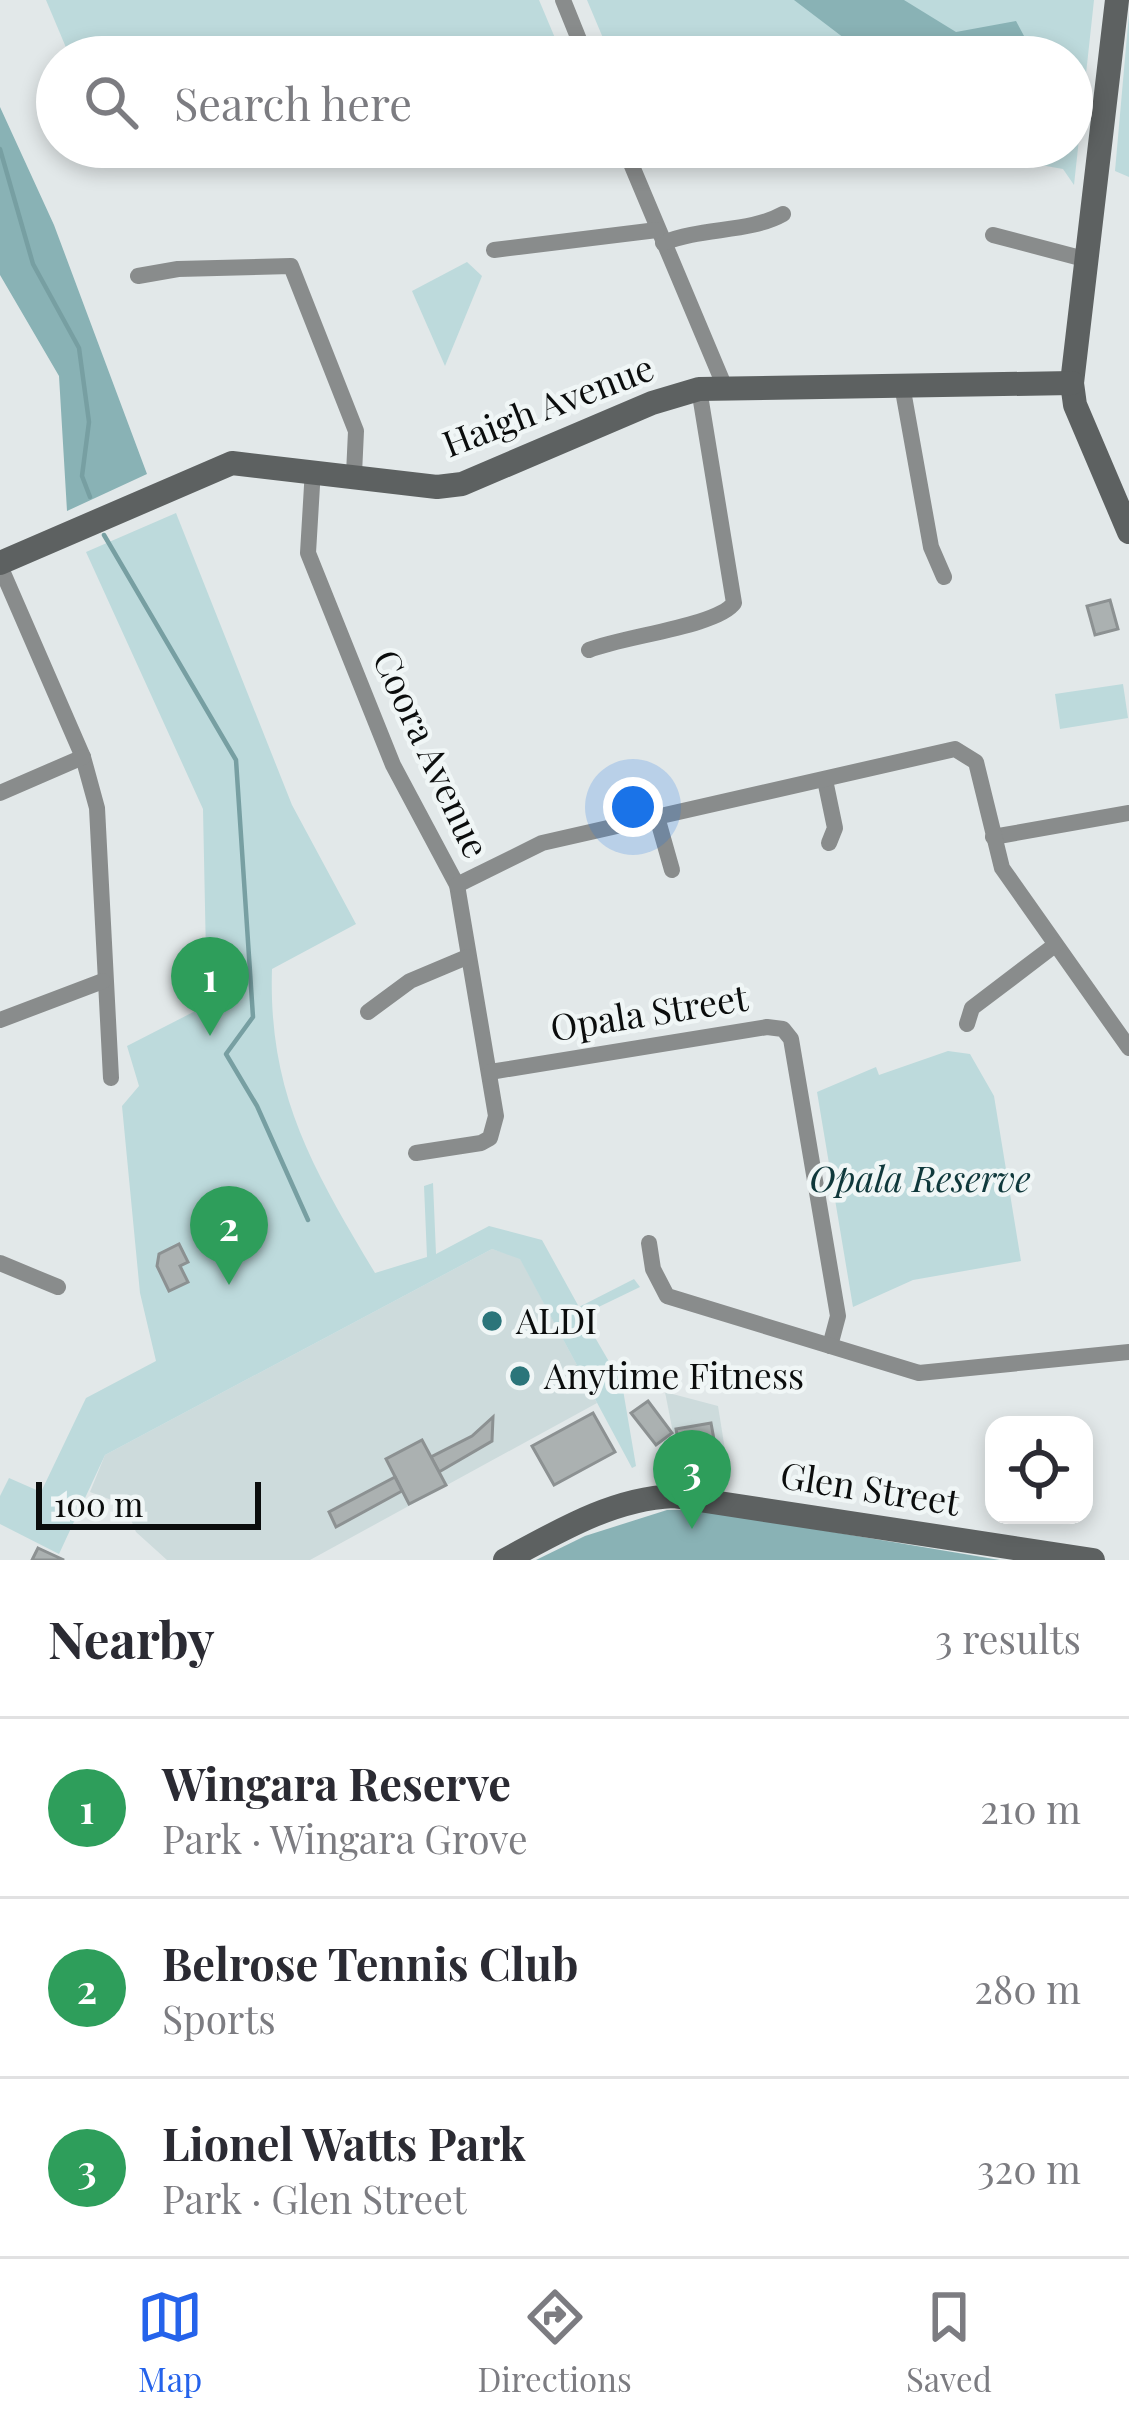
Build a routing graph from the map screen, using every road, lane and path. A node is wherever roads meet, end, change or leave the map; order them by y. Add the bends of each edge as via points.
1 (563, 0) edge
2 (1117, 0) edge
3 (578, 36) edge
4 (632, 168) edge
5 (782, 214) dead end
6 (993, 235) dead end
7 (660, 236) junction
8 (494, 250) dead end
9 (1088, 260) junction
10 (138, 276) dead end
11 (1072, 383) junction
12 (902, 385) junction
13 (711, 387) junction
14 (313, 469) junction
15 (353, 474) junction
16 (1129, 532) edge
17 (0, 565) edge
18 (944, 577) dead end
19 (590, 650) dead end
20 (83, 758) junction
21 (824, 780) junction
22 (0, 793) edge
23 (1129, 813) edge
24 (657, 817) junction
25 (993, 837) junction
26 (829, 843) dead end
27 (672, 870) dead end
28 (457, 885) junction
29 (1055, 946) junction
30 (467, 957) junction
31 (103, 981) junction
32 (368, 1012) dead end
33 (0, 1020) edge
34 (967, 1024) dead end
35 (1129, 1048) edge
36 (490, 1072) junction
37 (110, 1078) dead end
38 (416, 1153) dead end
39 (649, 1243) dead end
40 (0, 1263) edge
41 (58, 1287) dead end
42 (830, 1346) junction
43 (1129, 1352) edge
44 (505, 1560) edge
45 (1093, 1560) edge

1 - 3 street
2 - 9 street
4 - 7 street
5 - 7 street via 767,223
6 - 9 street
7 - 8 street
7 - 13 street
9 - 11 street
10 - 15 street via 291,266 356,430
11 - 12 street, Haigh Avenue
11 - 16 street
12 - 13 street, Haigh Avenue
12 - 18 street via 931,547
13 - 15 street, Haigh Avenue via 652,403 462,484
13 - 19 street via 734,603 714,620
14 - 15 street, Haigh Avenue
14 - 17 street, Haigh Avenue via 232,463
14 - 28 street, Coora Avenue via 308,553 393,765
17 - 20 street
20 - 22 street
20 - 31 street via 97,808
21 - 24 street
21 - 25 street via 929,753 968,753
21 - 26 street via 836,828
23 - 25 street
24 - 27 street
24 - 28 street via 542,843
25 - 29 street via 1002,868
28 - 30 street, Coora Avenue
29 - 34 street via 972,1008
29 - 35 street
30 - 32 street via 410,981
30 - 36 street, Coora Avenue
31 - 33 street
31 - 37 street
36 - 38 street, Coora Avenue via 490,1138
36 - 42 street, Opala Street via 782,1028 791,1039 838,1316
39 - 42 street via 668,1296
40 - 41 street
42 - 43 street via 920,1373
44 - 45 street, Glen Street via 601,1511 674,1496

